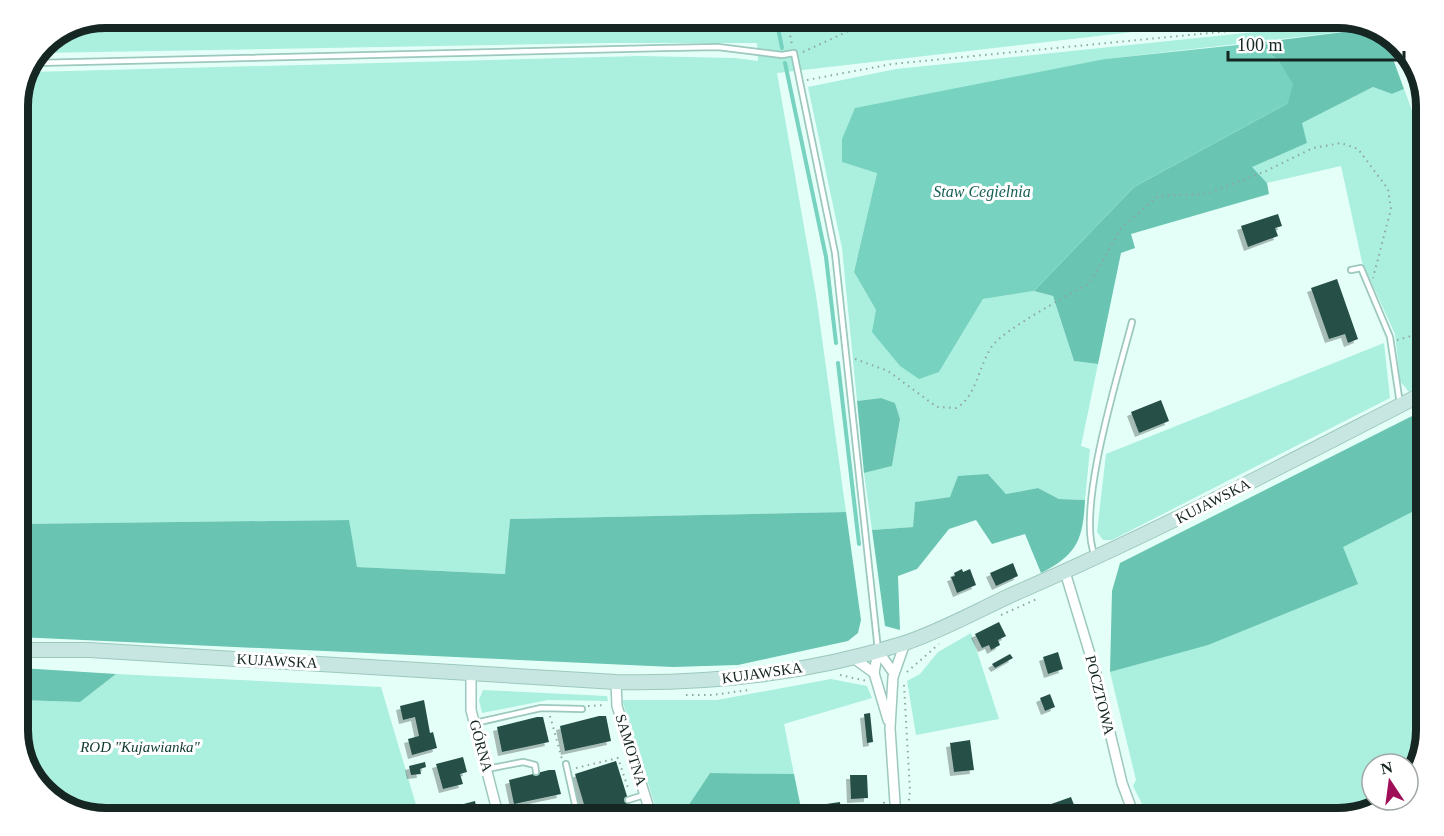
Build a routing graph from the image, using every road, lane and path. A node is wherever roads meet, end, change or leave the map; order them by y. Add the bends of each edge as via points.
1 (789, 29) edge
2 (853, 29) edge
3 (1251, 29) edge
4 (794, 53) junction
5 (43, 63) edge
6 (801, 82) junction
7 (1351, 270) dead end
8 (1370, 289) junction
9 (1132, 322) dead end
10 (1415, 335) edge
11 (1391, 342) junction
12 (847, 357) junction
13 (1415, 397) edge
14 (1401, 405) junction
15 (1096, 558) junction
16 (1065, 572) junction
17 (1047, 594) dead end
18 (993, 619) dead end
19 (949, 639) dead end
20 (905, 643) junction
21 (29, 649) edge
22 (878, 651) junction
23 (852, 657) junction
24 (832, 673) dead end
25 (471, 674) junction
26 (893, 674) junction
27 (875, 677) junction
28 (616, 682) junction
29 (904, 685) dead end
30 (756, 689) dead end
31 (676, 695) dead end
32 (610, 704) dead end
33 (589, 706) dead end
34 (549, 707) junction
35 (582, 709) dead end
36 (475, 723) junction
37 (890, 728) junction
38 (566, 764) joint
39 (487, 769) junction
40 (567, 770) junction
41 (537, 772) dead end
42 (572, 793) junction
43 (644, 795) junction
44 (630, 800) joint
45 (497, 808) edge
46 (563, 808) edge
47 (576, 808) edge
48 (649, 808) edge
49 (895, 808) edge
50 (908, 808) edge
51 (1131, 808) edge

1 - 4 path
2 - 4 path via 809,51
3 - 6 path via 892,64
4 - 5 lane via 718,47
4 - 6 lane
6 - 12 lane via 835,253
7 - 8 lane via 1361,268
8 - 11 lane
8 - 12 path via 1391,209 1388,189 1358,149 1341,143 1329,144 1215,192 1158,196 1122,227 1086,285 994,344 967,398 956,408 937,407 888,371
9 - 15 lane via 1095,469 1089,532
10 - 11 path
11 - 14 lane
12 - 22 lane
13 - 14 street, KUJAWSKA
14 - 15 street, KUJAWSKA
15 - 16 street, KUJAWSKA
16 - 20 street, KUJAWSKA
16 - 51 street, POCZTOWA
17 - 18 path
19 - 26 path via 909,671
20 - 22 street, KUJAWSKA
20 - 26 street
21 - 25 street, KUJAWSKA
22 - 23 street, KUJAWSKA
22 - 26 street
22 - 27 street
23 - 27 street
23 - 28 street, KUJAWSKA via 749,678
24 - 27 path
25 - 28 street, KUJAWSKA
25 - 36 street, GÓRNA
26 - 37 street
27 - 37 street
28 - 43 street, SAMOTNA via 617,706
29 - 50 path
30 - 31 path
32 - 33 path
34 - 35 lane
34 - 36 lane
34 - 38 path via 557,746
36 - 39 street, GÓRNA
37 - 49 street
38 - 40 lane
39 - 41 lane via 523,762 535,765
39 - 45 street, GÓRNA
40 - 42 lane
40 - 44 path via 618,758
42 - 46 path
42 - 47 lane
43 - 44 lane
43 - 48 street, SAMOTNA

